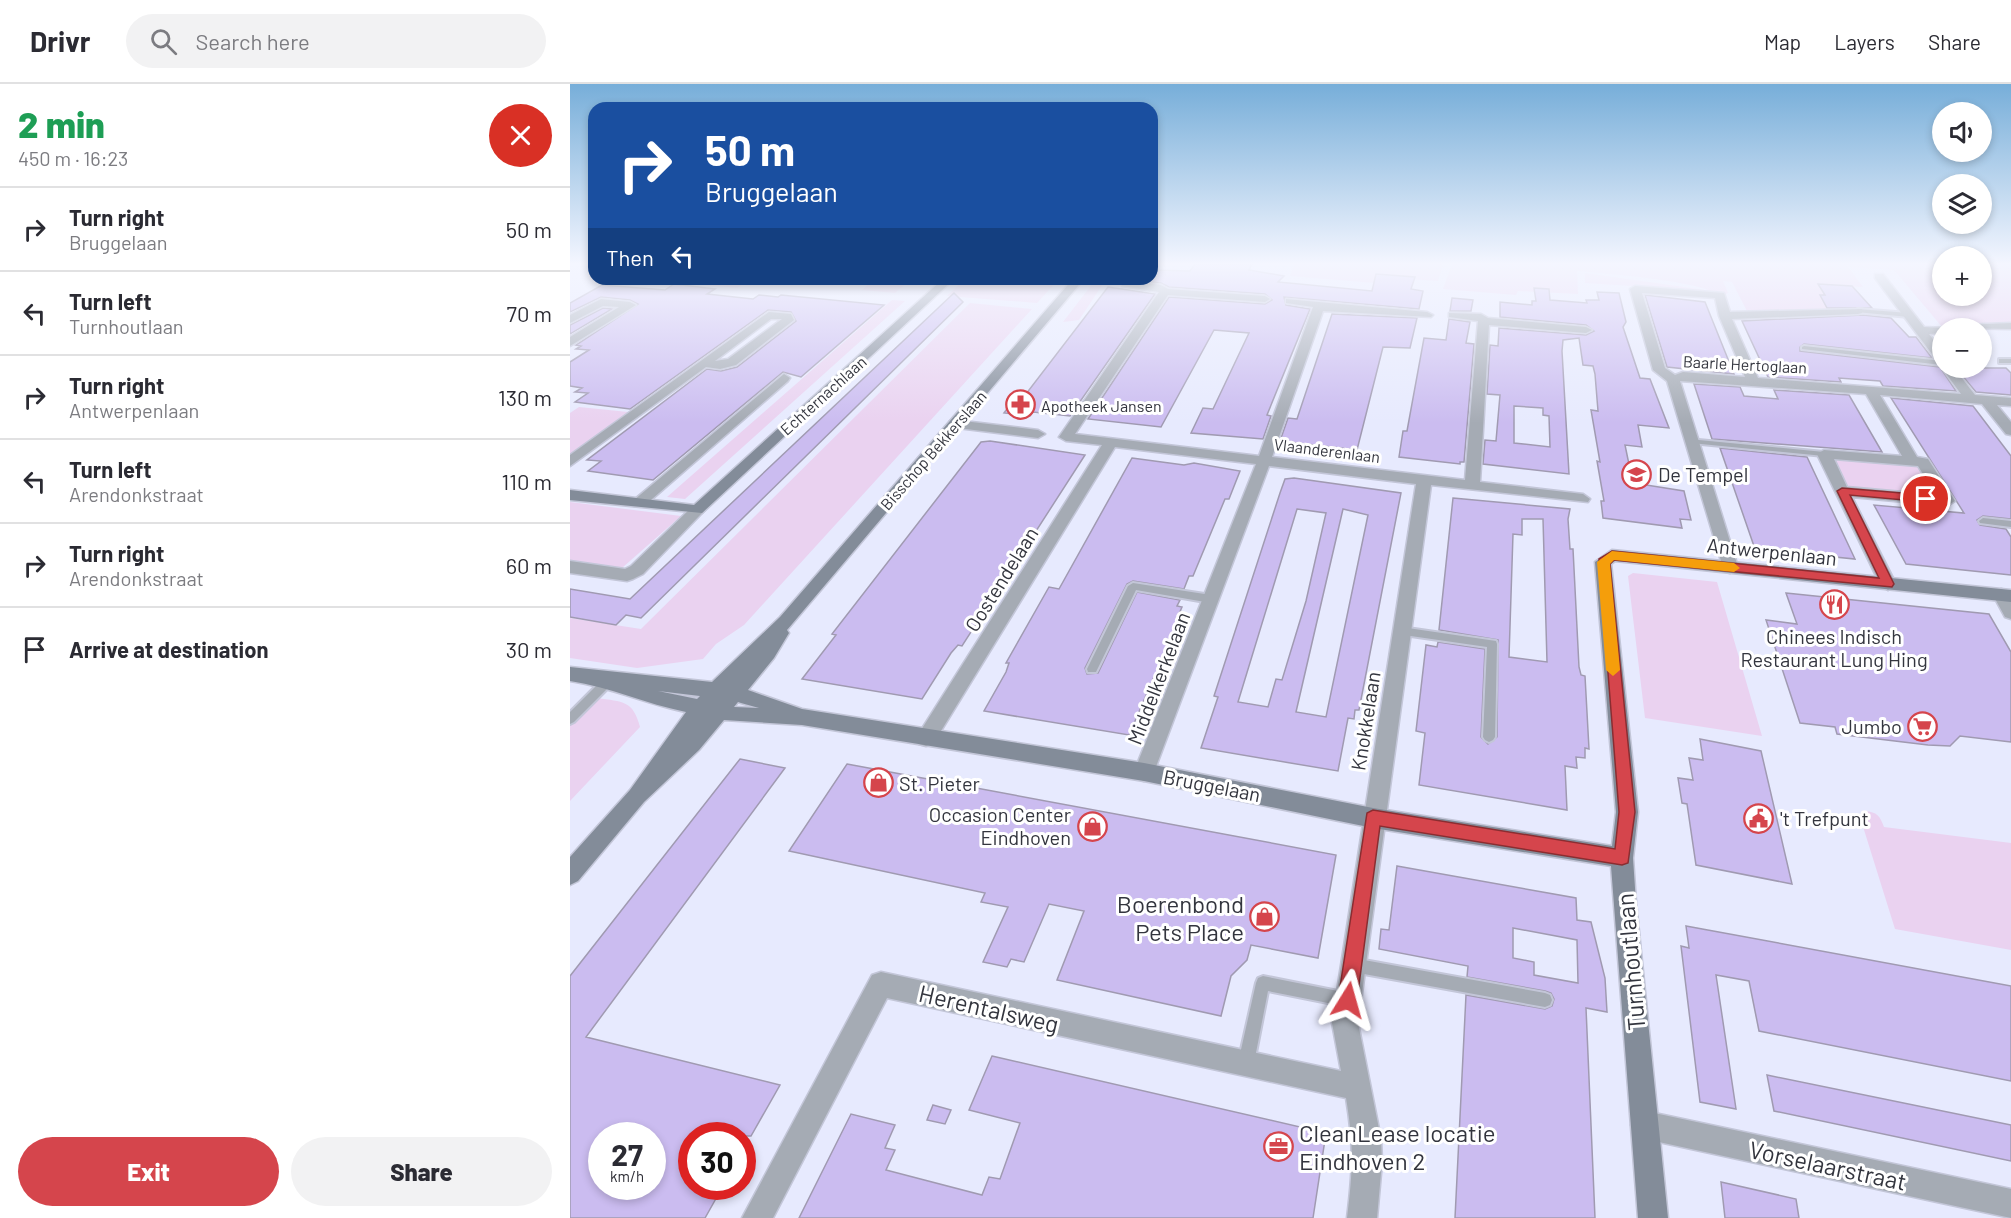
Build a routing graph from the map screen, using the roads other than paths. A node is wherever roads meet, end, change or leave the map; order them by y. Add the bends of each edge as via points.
1 (611, 317) edge
2 (766, 317) edge
3 (787, 317) edge
4 (908, 317) edge
5 (1047, 317) edge
6 (1148, 317) edge
7 (1315, 317) edge
8 (1479, 317) edge
9 (1643, 317) edge
10 (1725, 317) edge
11 (1911, 317) edge
12 (1484, 321) junction
13 (2011, 326) edge
14 (1992, 327) edge
15 (1586, 330) dead end
16 (1932, 330) edge
17 (1922, 331) junction
18 (570, 342) edge
19 (1932, 346) edge
20 (1804, 348) dead end
21 (1932, 360) edge
22 (2002, 360) dead end
23 (2011, 361) edge
24 (703, 363) junction
25 (784, 378) dead end
26 (1673, 378) junction
27 (1955, 378) edge
28 (1753, 381) junction
29 (1870, 390) junction
30 (1970, 398) junction
31 (1987, 401) junction
32 (2011, 402) edge
33 (955, 424) junction
34 (2011, 430) edge
35 (1038, 434) dead end
36 (1691, 441) junction
37 (1111, 442) junction
38 (1824, 454) junction
39 (1264, 461) junction
40 (1912, 461) junction
41 (570, 462) edge
42 (1424, 480) junction
43 (1472, 485) junction
44 (1842, 491) junction
45 (570, 495) edge
46 (1583, 499) dead end
47 (639, 503) junction
48 (697, 510) junction
49 (1983, 521) dead end
50 (2011, 524) edge
51 (1604, 562) joint
52 (570, 567) edge
53 (1730, 567) junction
54 (1888, 584) junction
55 (2006, 596) edge
56 (1211, 599) junction
57 (2011, 613) edge
58 (1401, 631) junction
59 (1092, 669) dead end
60 (570, 674) edge
61 (608, 681) junction
62 (725, 693) junction
63 (711, 709) junction
64 (802, 717) junction
65 (570, 719) edge
66 (1489, 737) dead end
67 (926, 738) junction
68 (1144, 772) junction
69 (1373, 818) junction
70 (589, 852) junction
71 (1622, 858) junction
72 (570, 867) edge
73 (570, 874) edge
74 (1353, 965) junction
75 (1348, 1000) junction
76 (1545, 1000) dead end
77 (1246, 1064) junction
78 (1355, 1087) junction
79 (1645, 1125) junction
80 (2011, 1204) edge
81 (757, 1218) edge
82 (1362, 1218) edge
83 (1653, 1218) edge

1 - 18 street
2 - 24 street
3 - 24 street via 732,362
4 - 48 street, Echternachlaan
5 - 33 street, Bisschop Bekkerslaan
6 - 37 street, Vlaanderenlaan via 1066,437
7 - 39 street, Middelkerkelaan
8 - 12 street
9 - 26 street via 1659,370
10 - 28 street
11 - 17 street
12 - 15 street
12 - 43 street
13 - 14 street
16 - 17 street
17 - 19 street
20 - 21 lane
22 - 23 lane
24 - 41 street
25 - 47 street, Echternachlaan
26 - 28 street, Baarle Hertoglaan
26 - 36 street, Baarle Hertoglaan
27 - 30 street
28 - 29 street, Baarle Hertoglaan
29 - 30 street, Baarle Hertoglaan
29 - 40 street
30 - 31 street, Baarle Hertoglaan
31 - 32 street, Baarle Hertoglaan
31 - 34 street
33 - 35 street
33 - 62 street, Bisschop Bekkerslaan via 786,621 768,653
36 - 38 lane
36 - 53 street, Baarle Hertoglaan
37 - 39 street, Vlaanderenlaan
37 - 67 street, Oostendelaan
38 - 40 street
38 - 44 street
39 - 42 street, Vlaanderenlaan
39 - 56 street, Middelkerkelaan
40 - 44 street via 1923,462 1947,501
42 - 43 street, Vlaanderenlaan
42 - 58 street, Knokkelaan
43 - 46 street, Vlaanderenlaan
44 - 54 street
45 - 47 street
47 - 48 street
48 - 52 street, Echternachlaan via 637,570 627,575
49 - 50 lane
51 - 53 street, Antwerpenlaan via 1612,555
51 - 71 street, Turnhoutlaan via 1627,812
53 - 54 street, Antwerpenlaan
54 - 55 street, Antwerpenlaan
55 - 57 street
56 - 59 lane, Middelkerkelaan via 1133,586
56 - 68 street, Middelkerkelaan
58 - 66 lane via 1492,644
58 - 69 street, Knokkelaan
60 - 61 street
61 - 62 street, Bruggelaan via 687,686
61 - 63 street, Bruggelaan via 662,700
61 - 65 lane
62 - 63 street, Bisschop Bekkerslaan
62 - 64 street, Bruggelaan via 772,703
63 - 64 street, Bruggelaan via 738,715
63 - 70 street, Bisschop Bekkerslaan via 683,755 637,796
64 - 67 street, Bruggelaan
67 - 68 street, Bruggelaan
68 - 69 street, Bruggelaan
69 - 71 street, Bruggelaan
69 - 74 street, Knokkelaan
70 - 72 lane
70 - 73 street, Bisschop Bekkerslaan
71 - 79 street, Turnhoutlaan
74 - 75 street, Knokkelaan
74 - 76 lane
75 - 77 lane via 1263,983
75 - 78 street, Knokkelaan via 1345,1023
77 - 78 street, Herentalsweg
77 - 81 street, Herentalsweg via 881,984
78 - 82 street, Knokkelaan via 1367,1138
79 - 80 street, Vorselaarstraat
79 - 83 street, Turnhoutlaan

